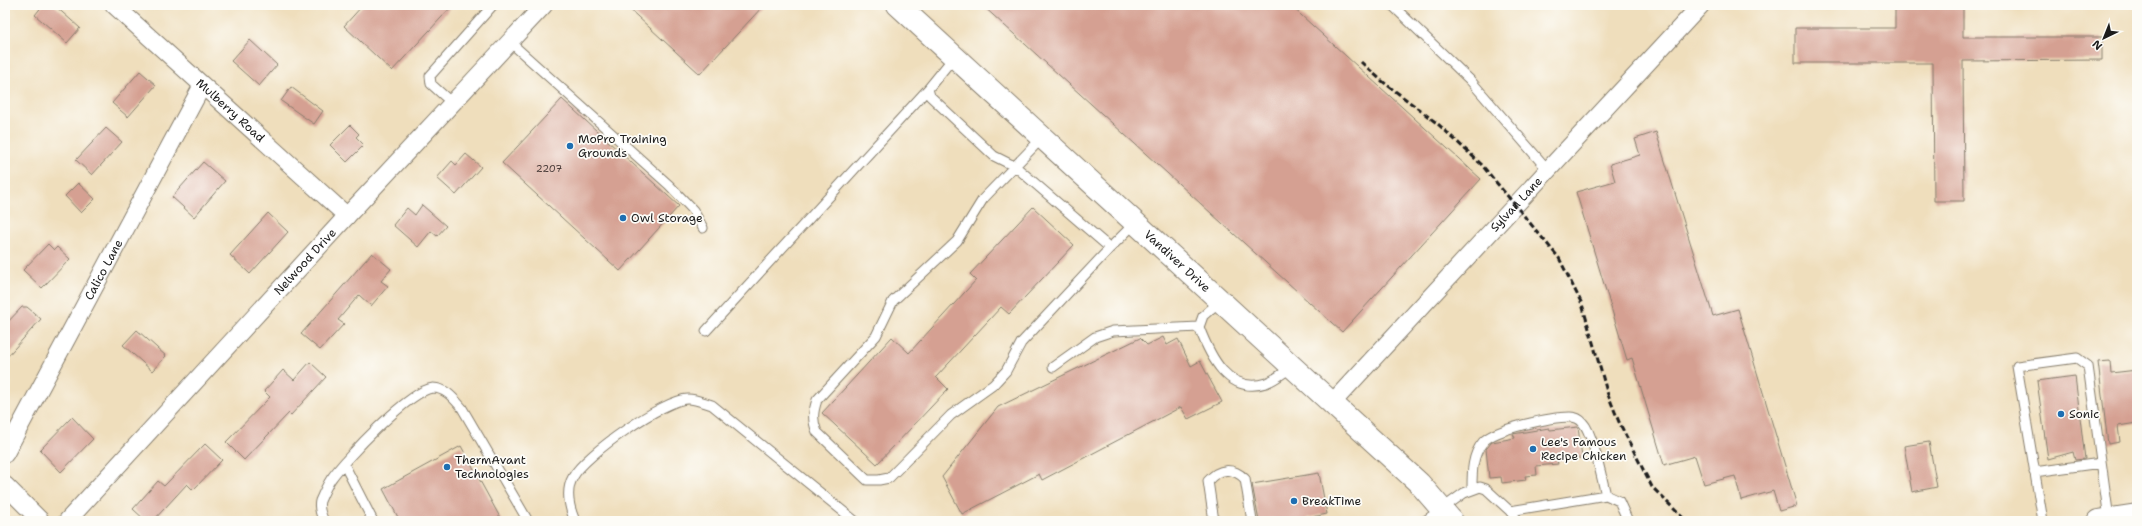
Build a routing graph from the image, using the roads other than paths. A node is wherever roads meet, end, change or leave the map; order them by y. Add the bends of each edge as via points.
1 (114, 5) edge
2 (493, 5) edge
3 (544, 5) edge
4 (898, 5) edge
5 (1392, 5) edge
6 (1701, 5) edge
7 (510, 42) junction
8 (954, 57) junction
9 (202, 86) junction
10 (928, 89) junction
11 (452, 103) junction
12 (1042, 138) junction
13 (1016, 166) junction
14 (1548, 170) junction
15 (347, 216) junction
16 (1135, 222) junction
17 (703, 228) dead end
18 (1110, 248) junction
19 (1220, 301) junction
20 (1199, 327) junction
21 (706, 331) dead end
22 (1053, 367) dead end
23 (1292, 367) junction
24 (1332, 403) junction
25 (5, 454) edge
26 (2101, 463) junction
27 (344, 464) junction
28 (2034, 472) junction
29 (5, 485) edge
30 (1472, 488) junction
31 (1606, 495) junction
32 (1510, 511) junction
33 (2137, 515) edge
34 (1439, 517) edge
35 (2103, 520) edge
36 (41, 521) edge
37 (67, 521) edge
38 (324, 521) edge
39 (373, 521) edge
40 (528, 521) edge
41 (575, 521) edge
42 (855, 521) edge
43 (1214, 521) edge
44 (1252, 521) edge
45 (1518, 521) edge
46 (1628, 521) edge
47 (2043, 521) edge

1 - 9 street, Mulberry Road
2 - 11 lane via 430,76 431,84
3 - 7 street, Nelwood Drive
4 - 8 main road, Vandiver Drive
5 - 14 lane via 1470,80
6 - 14 street, Sylvan Lane
7 - 11 street, Nelwood Drive
7 - 17 lane via 669,185 693,210
8 - 10 lane
8 - 12 main road, Vandiver Drive
9 - 15 street, Mulberry Road
9 - 25 street, Calico Lane
10 - 13 lane via 930,96 994,156
10 - 21 lane
11 - 15 street, Nelwood Drive
12 - 13 lane
12 - 16 main road, Vandiver Drive
13 - 18 lane
13 - 18 lane via 983,199 957,241 893,301 876,336 817,400 813,422 817,432 867,480 889,478 951,415 993,385 1006,370 1021,343
14 - 24 street, Sylvan Lane
15 - 37 street, Nelwood Drive
16 - 18 lane
16 - 19 main road, Vandiver Drive
19 - 20 lane via 1203,316
19 - 23 main road, Vandiver Drive
20 - 22 lane via 1113,331 1094,337
20 - 23 lane via 1215,360 1226,374 1238,383 1252,386 1267,382
23 - 24 main road, Vandiver Drive
24 - 34 main road, Vandiver Drive via 1419,483
26 - 28 lane
26 - 28 lane via 2088,366 2077,358 2017,366
26 - 35 lane
27 - 38 lane via 330,479 320,502 320,512
27 - 39 lane
27 - 40 lane via 395,410 416,394 433,388 448,392 462,408
28 - 47 lane
29 - 36 street
30 - 31 lane via 1476,454 1484,441 1496,433 1571,417 1578,419 1588,430
30 - 32 lane via 1486,489
30 - 34 lane
31 - 32 lane
31 - 46 lane via 1619,501
32 - 45 lane
33 - 35 main road
41 - 42 lane via 568,491 572,477 580,466 598,448 635,424 673,403 688,399 712,405
43 - 44 lane via 1208,481 1223,470 1233,470 1245,478

